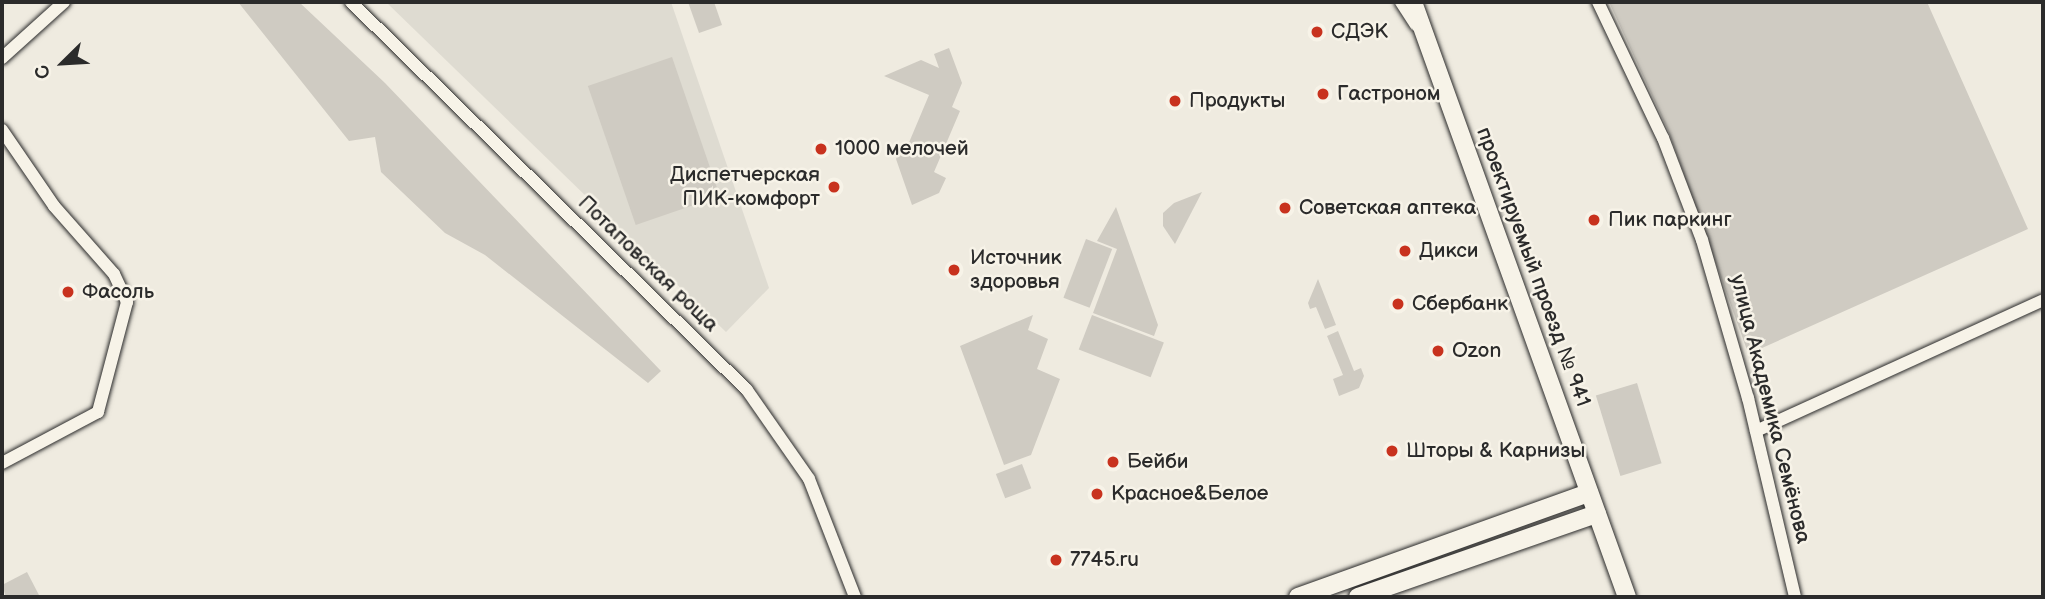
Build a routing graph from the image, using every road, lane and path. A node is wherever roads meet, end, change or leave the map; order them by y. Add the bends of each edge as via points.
1 (64, 2) edge
2 (351, 2) edge
3 (1401, 2) edge
4 (1413, 2) edge
5 (1598, 2) edge
6 (1433, 57) junction
7 (2, 58) edge
8 (2, 130) edge
9 (2043, 300) edge
10 (1756, 431) junction
11 (2, 463) edge
12 (1589, 493) junction
13 (1597, 514) junction
14 (855, 597) edge
15 (1298, 597) edge
16 (1359, 597) edge
17 (1627, 597) edge
18 (1795, 597) edge

1 - 7 street
2 - 14 street, Потаповская роща via 747,390 809,479
3 - 6 street
4 - 6 main road
5 - 10 street, улица Академика Семёнова via 1662,138 1702,240
6 - 12 main road, проектируемый проезд № 941
8 - 11 street via 54,206 114,274 127,302 98,412
9 - 10 street
10 - 18 street, улица Академика Семёнова
12 - 13 main road, проектируемый проезд № 941
12 - 15 main road
13 - 16 main road
13 - 17 main road, проектируемый проезд № 941

